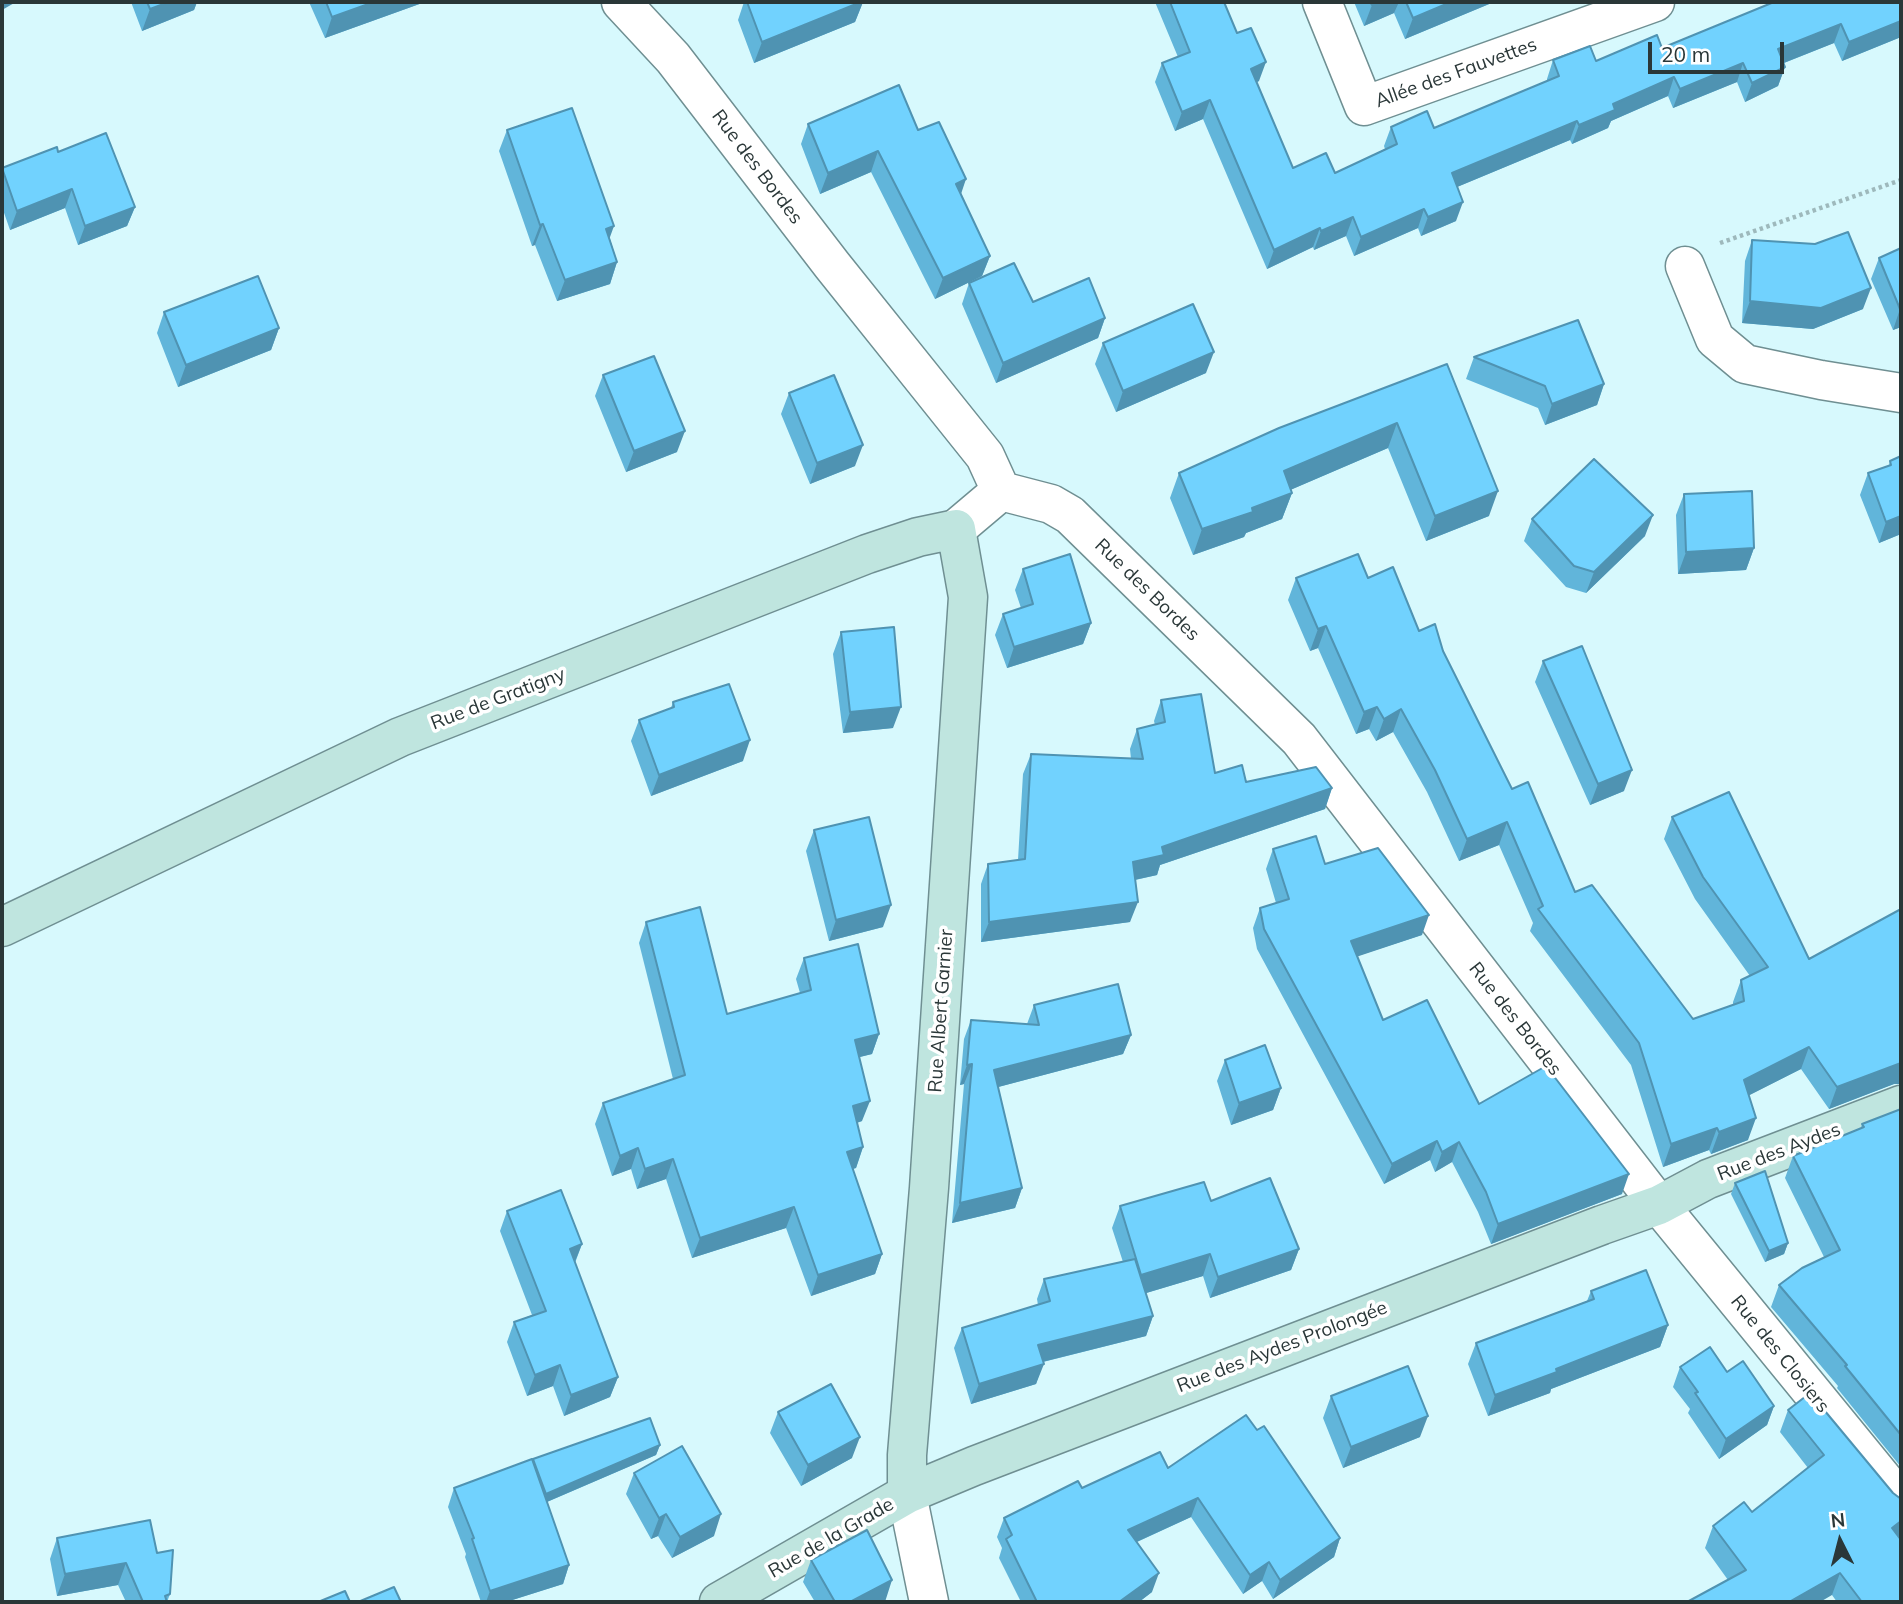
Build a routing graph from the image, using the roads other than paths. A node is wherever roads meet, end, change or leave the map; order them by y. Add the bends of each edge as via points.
1 (621, 2) edge
2 (654, 2) edge
3 (1322, 2) edge
4 (1655, 2) edge
5 (673, 58) junction
6 (1685, 267) road end
7 (1901, 393) edge
8 (1001, 491) junction
9 (956, 529) junction
10 (2, 927) edge
11 (1901, 1105) edge
12 (1659, 1205) junction
13 (907, 1494) junction
14 (1901, 1502) edge
15 (719, 1602) edge
16 (929, 1602) edge

1 - 5 street, Rue des Bordes
2 - 5 street
3 - 4 street, Allée des Fauvettes via 1364,106
5 - 8 street, Rue des Bordes via 985,456
6 - 7 street via 1715,339 1745,364
8 - 9 street, Rue de Gratigny
8 - 12 street, Rue des Bordes via 1070,514 1299,738
9 - 10 street, Rue de Gratigny via 867,554 400,737
9 - 13 street, Rue Albert Garnier via 968,597
11 - 12 street, Rue des Aydes via 1708,1179
12 - 13 street, Rue des Aydes Prolongée
12 - 14 street, Rue des Closiers
13 - 15 street, Rue de la Grade
13 - 16 street

